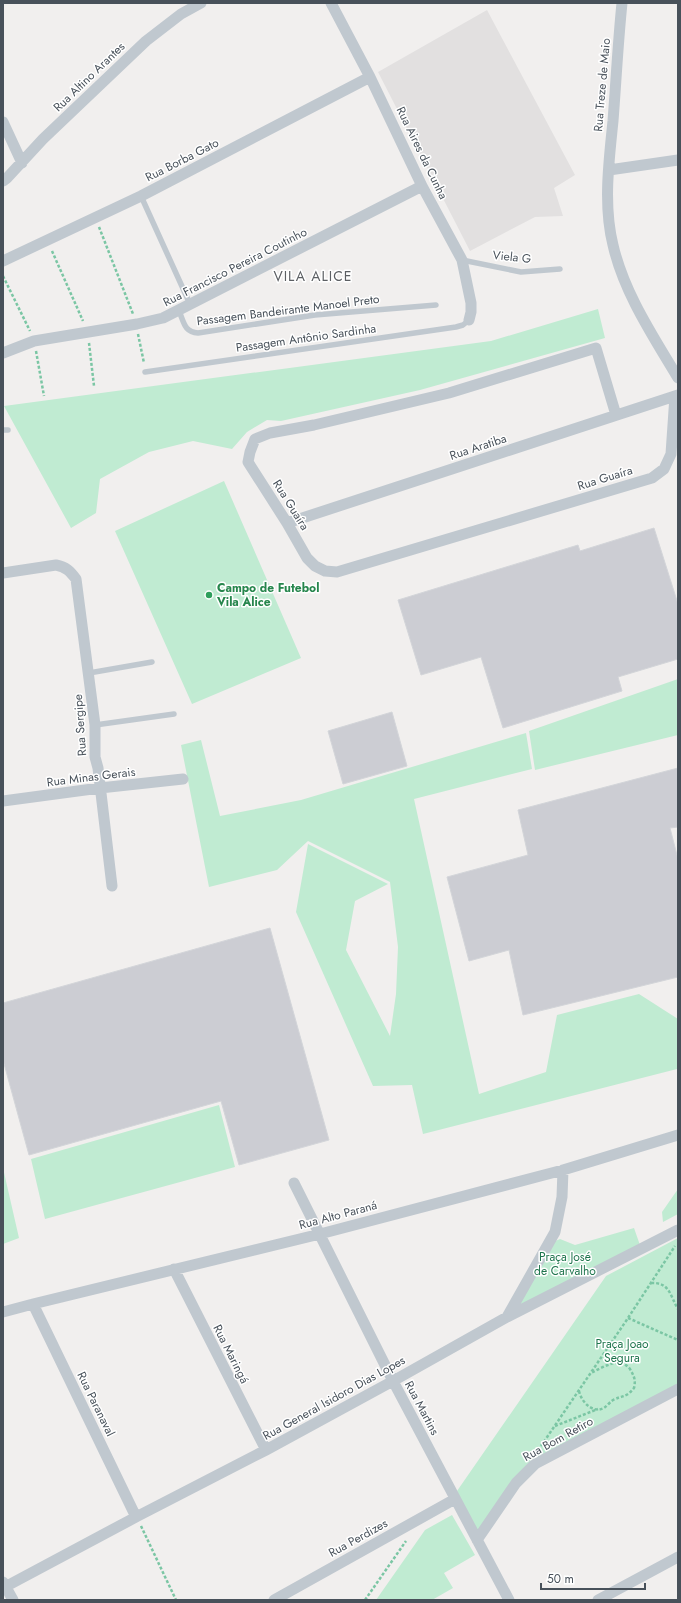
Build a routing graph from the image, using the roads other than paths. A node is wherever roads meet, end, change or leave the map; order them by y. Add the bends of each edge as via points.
1 (201, 3) edge
2 (331, 3) edge
3 (616, 3) edge
4 (622, 3) edge
5 (621, 14) junction
6 (370, 77) junction
7 (3, 122) edge
8 (678, 160) edge
9 (22, 162) junction
10 (609, 170) junction
11 (3, 180) edge
12 (422, 186) junction
13 (141, 196) junction
14 (462, 260) junction
15 (3, 261) edge
16 (560, 269) dead end
17 (190, 304) junction
18 (436, 305) dead end
19 (179, 311) junction
20 (469, 320) joint
21 (3, 353) edge
22 (145, 372) road end
23 (678, 378) edge
24 (677, 396) edge
25 (616, 415) junction
26 (287, 523) junction
27 (3, 573) edge
28 (152, 662) dead end
29 (89, 673) junction
30 (174, 714) dead end
31 (95, 725) junction
32 (183, 779) dead end
33 (100, 788) junction
34 (3, 801) edge
35 (112, 886) dead end
36 (678, 1135) edge
37 (564, 1170) junction
38 (294, 1183) dead end
39 (678, 1230) edge
40 (320, 1234) junction
41 (174, 1269) junction
42 (33, 1304) junction
43 (3, 1312) edge
44 (507, 1317) junction
45 (393, 1381) junction
46 (678, 1389) edge
47 (266, 1450) junction
48 (455, 1499) junction
49 (136, 1517) junction
50 (477, 1540) junction
51 (678, 1557) edge
52 (4, 1586) edge
53 (13, 1600) edge
54 (274, 1600) edge
55 (509, 1600) edge
56 (598, 1600) edge

1 - 9 street, Rua Altino Arantes via 181,14 146,41
2 - 6 street, Rua Aires da Cunha
3 - 5 street
4 - 5 street, Rua Treze de Maio
5 - 10 street, Rua Treze de Maio
6 - 12 street, Rua Aires da Cunha
6 - 13 street, Rua Borba Gato
7 - 9 street
8 - 10 street
9 - 11 street, Rua Altino Arantes
10 - 23 street, Rua Treze de Maio via 608,208 612,244 622,276 637,308
12 - 14 street, Rua Aires da Cunha
12 - 17 street, Rua Francisco Pereira Coutinho
13 - 15 street, Rua Borba Gato
13 - 17 lane
14 - 16 lane, Viela G via 521,272
14 - 20 street, Rua Aires da Cunha via 471,303
17 - 19 street, Rua Francisco Pereira Coutinho
18 - 19 lane, Passagem Bandeirante Manoel Preto via 315,315 198,333 188,330
19 - 21 street, Rua Francisco Pereira Coutinho via 137,324 34,341
20 - 22 lane, Passagem Antônio Sardinha via 456,327
24 - 25 street, Rua Aratiba
24 - 26 street, Rua Guaíra via 671,454 664,469 652,478 337,572 325,571 306,558
25 - 26 street, Rua Aratiba
25 - 26 street, Rua Guaíra via 596,348 449,393 270,433 255,439 248,462
27 - 29 street, Rua Sergipe via 56,566 64,567 71,572 76,579
28 - 29 lane
29 - 31 street, Rua Sergipe
30 - 31 lane
31 - 33 street, Rua Sergipe via 95,757
32 - 33 street, Rua Minas Gerais
33 - 34 street, Rua Minas Gerais
33 - 35 street, Rua Sergipe
36 - 37 street, Rua Alto Paraná
37 - 40 street, Rua Alto Paraná
37 - 44 street via 555,1232
38 - 40 street, Rua Martins
39 - 44 street, Rua General Isidoro Dias Lopes
40 - 41 street, Rua Alto Paraná
40 - 45 street, Rua Martins
41 - 42 street, Rua Alto Paraná
41 - 47 street, Rua Maringá
42 - 43 street, Rua Alto Paraná
42 - 49 street, Rua Paranaval
44 - 45 street, Rua General Isidoro Dias Lopes
45 - 47 street, Rua General Isidoro Dias Lopes
45 - 48 street, Rua Martins
46 - 50 street, Rua Bom Retiro via 535,1464 516,1483
47 - 49 street, Rua General Isidoro Dias Lopes
48 - 50 street, Rua Martins
48 - 54 street, Rua Perdizes
49 - 52 street, Rua General Isidoro Dias Lopes
50 - 55 street, Rua Martins
51 - 56 street
52 - 53 street

